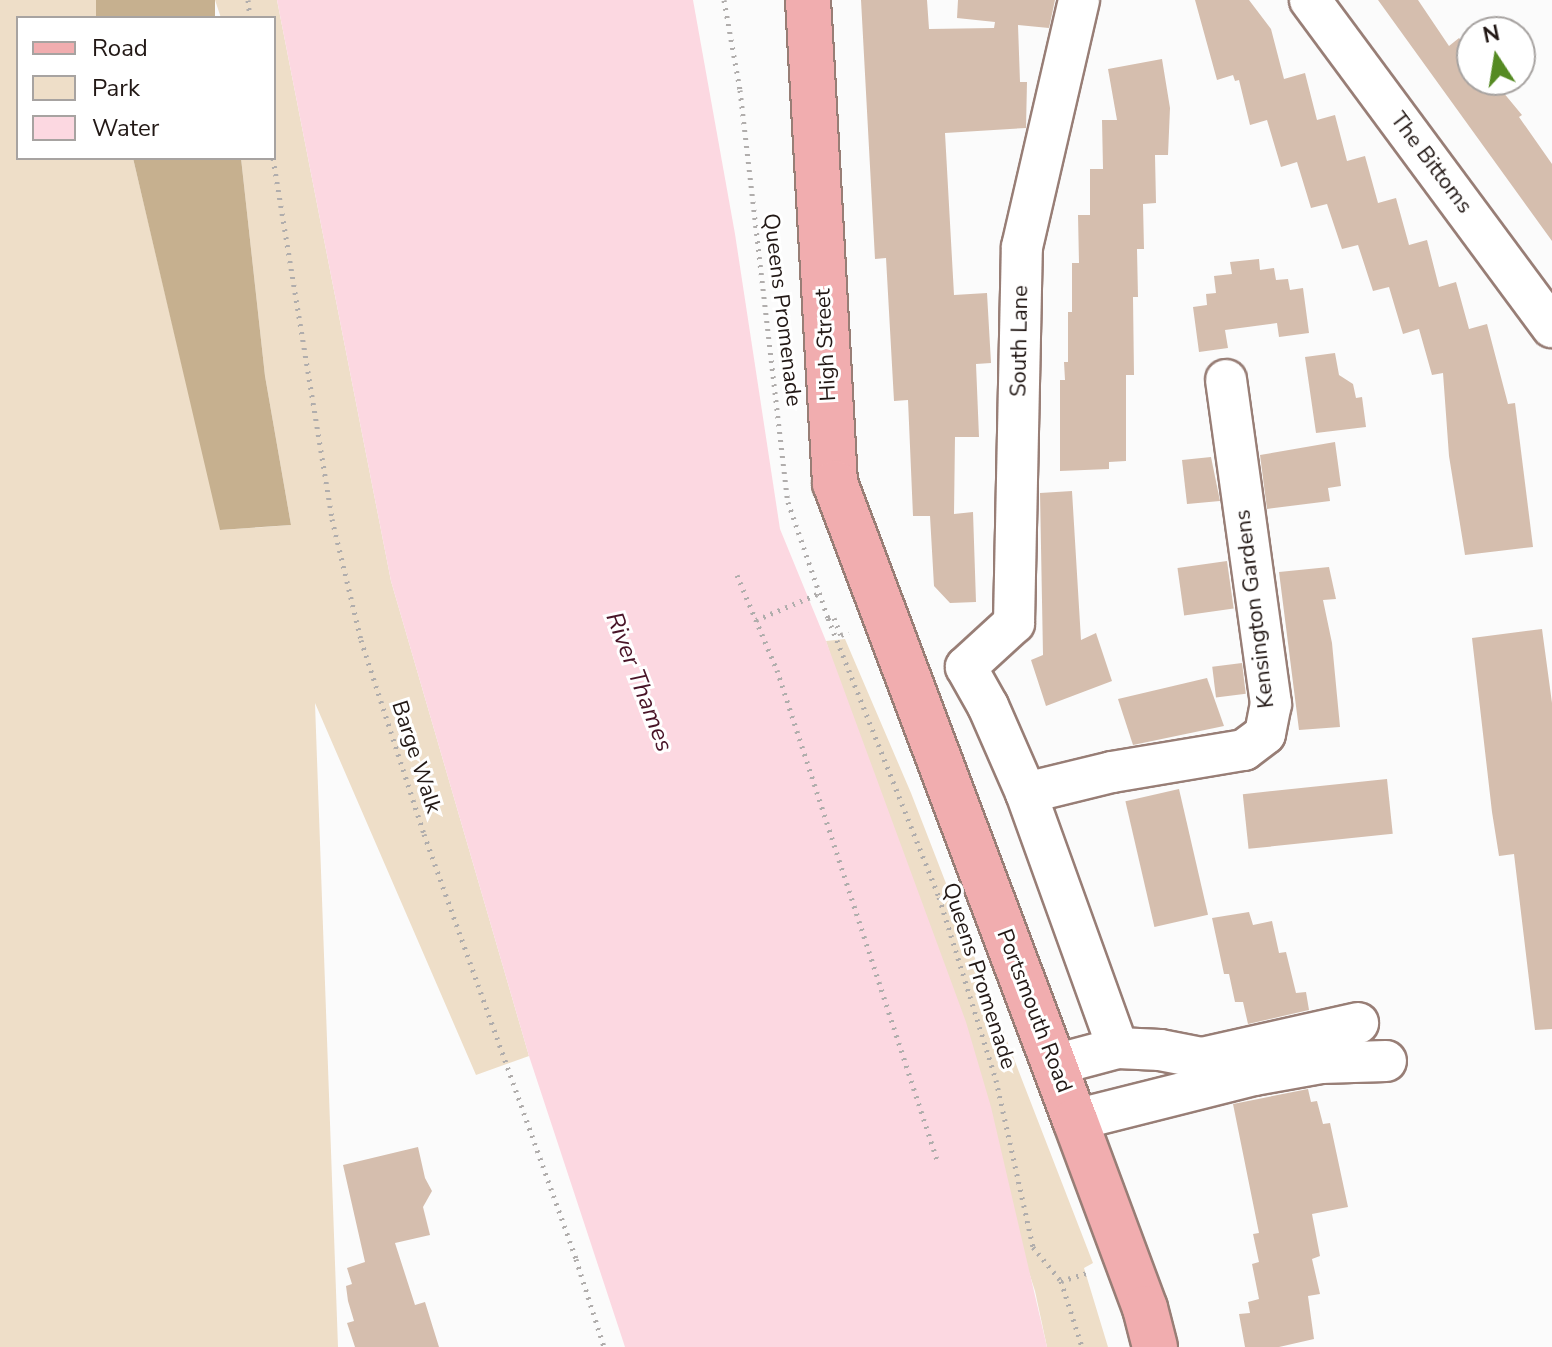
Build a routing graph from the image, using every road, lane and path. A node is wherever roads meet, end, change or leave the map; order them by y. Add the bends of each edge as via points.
1 (724, 0) edge
2 (808, 0) edge
3 (1079, 0) edge
4 (1310, 0) edge
5 (273, 160) edge
6 (1552, 327) edge
7 (1226, 380) dead end
8 (737, 575) dead end
9 (820, 593) junction
10 (831, 618) junction
11 (756, 620) junction
12 (844, 633) dead end
13 (966, 667) junction
14 (910, 676) junction
15 (1026, 793) junction
16 (1358, 1023) dead end
17 (1118, 1048) junction
18 (1386, 1061) dead end
19 (1054, 1065) junction
20 (1075, 1120) junction
21 (938, 1163) dead end
22 (1092, 1272) dead end
23 (1061, 1281) junction
24 (604, 1347) edge
25 (1082, 1347) edge
26 (1155, 1347) edge

1 - 9 path, Queens Promenade via 740,90 788,502
2 - 14 main road, High Street via 834,476
3 - 13 street, South Lane via 1022,247 1014,623
4 - 6 street, The Bittoms
5 - 24 path, Barge Walk via 332,519 361,640
7 - 15 street, Kensington Gardens via 1271,704 1265,734 1244,750
8 - 11 path
9 - 10 path, Queens Promenade
9 - 11 path
10 - 12 path
10 - 23 path, Queens Promenade via 939,897 996,1080 1033,1247
11 - 21 path via 777,670
13 - 14 street via 939,665
13 - 15 street
14 - 19 main road, Portsmouth Road
15 - 17 street
16 - 17 street via 1202,1058
17 - 19 street
18 - 20 street via 1321,1063 1254,1075
19 - 20 main road, Portsmouth Road
20 - 26 main road, Portsmouth Road
22 - 23 path
23 - 25 path, Queens Promenade

